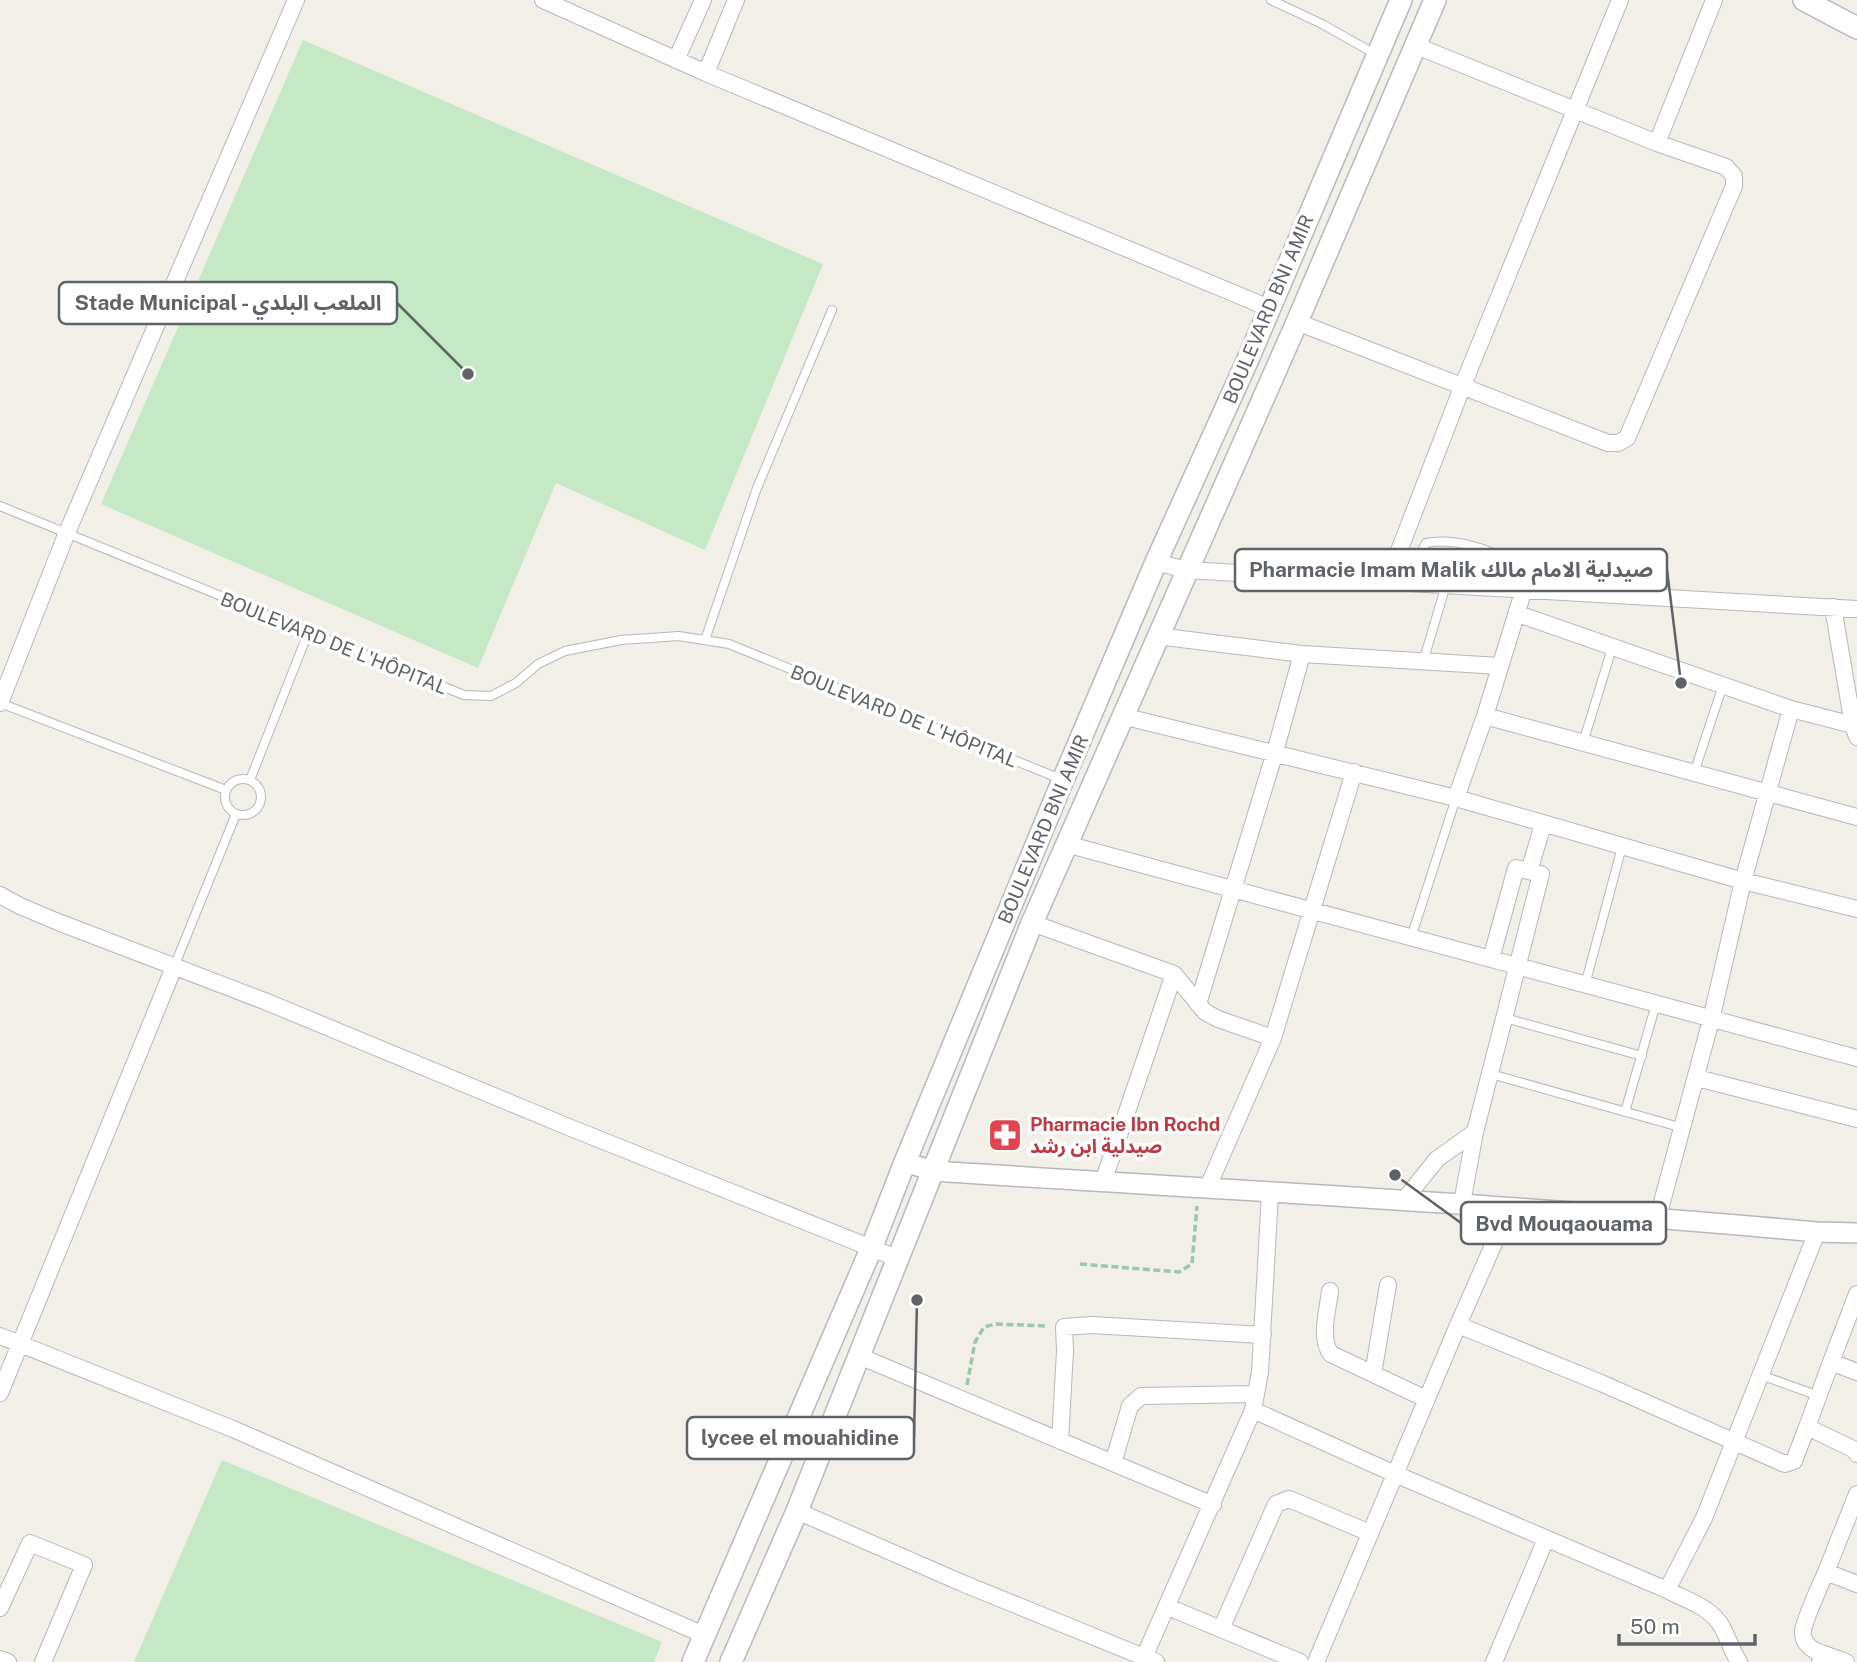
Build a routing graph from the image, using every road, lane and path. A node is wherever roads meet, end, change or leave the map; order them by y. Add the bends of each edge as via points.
1 (296, 0) edge
2 (543, 0) edge
3 (703, 0) edge
4 (736, 0) edge
5 (1271, 0) edge
6 (1401, 0) edge
7 (1435, 0) edge
8 (1620, 0) edge
9 (1714, 0) edge
10 (1804, 0) edge
11 (1857, 27) edge
12 (1414, 45) junction
13 (1377, 55) junction
14 (676, 60) junction
15 (706, 73) junction
16 (1574, 110) junction
17 (1657, 144) junction
18 (1269, 309) junction
19 (832, 310) dead end
20 (1297, 321) junction
21 (1463, 385) junction
22 (0, 506) edge
23 (66, 535) junction
24 (1156, 562) junction
25 (1186, 570) junction
26 (1387, 582) junction
27 (1411, 583) junction
28 (1446, 585) junction
29 (1529, 589) junction
30 (1833, 607) junction
31 (1857, 609) edge
32 (1518, 614) junction
33 (308, 633) junction
34 (1157, 636) junction
35 (705, 640) junction
36 (1612, 645) junction
37 (1301, 654) junction
38 (1423, 662) junction
39 (1500, 666) junction
40 (1723, 685) junction
41 (0, 703) edge
42 (1791, 709) junction
43 (1122, 716) junction
44 (1485, 716) junction
45 (1855, 731) edge
46 (1583, 743) junction
47 (1275, 752) junction
48 (1354, 772) junction
49 (1694, 773) junction
50 (250, 780) junction
51 (1063, 780) junction
52 (226, 790) junction
53 (1768, 793) junction
54 (1456, 798) junction
55 (236, 814) junction
56 (1857, 817) edge
57 (1543, 825) junction
58 (1066, 844) junction
59 (1622, 847) junction
60 (1529, 871) junction
61 (1743, 881) junction
62 (1233, 889) junction
63 (0, 895) edge
64 (1857, 909) edge
65 (1313, 911) junction
66 (1032, 923) junction
67 (1411, 937) junction
68 (1491, 959) junction
69 (1519, 966) junction
70 (174, 967) junction
71 (1174, 974) junction
72 (1585, 985) junction
73 (1198, 1003) junction
74 (1656, 1004) junction
75 (1505, 1017) junction
76 (1711, 1020) junction
77 (1273, 1038) junction
78 (1642, 1056) junction
79 (1857, 1058) edge
80 (1491, 1074) junction
81 (1697, 1078) junction
82 (1625, 1111) junction
83 (1857, 1119) edge
84 (1683, 1128) junction
85 (1475, 1132) junction
86 (905, 1162) junction
87 (933, 1171) junction
88 (1102, 1182) junction
89 (1203, 1189) junction
90 (1270, 1193) junction
91 (1404, 1200) junction
92 (1462, 1203) junction
93 (1510, 1207) junction
94 (1658, 1217) junction
95 (1817, 1232) junction
96 (1857, 1233) edge
97 (871, 1249) junction
98 (899, 1259) junction
99 (1080, 1264) dead end
100 (1388, 1285) dead end
101 (1330, 1291) dead end
102 (1855, 1304) edge
103 (1458, 1325) junction
104 (1064, 1327) junction
105 (1263, 1335) junction
106 (0, 1336) edge
107 (20, 1345) junction
108 (859, 1356) junction
109 (1831, 1363) junction
110 (1857, 1373) edge
111 (1373, 1374) junction
112 (1761, 1374) junction
113 (0, 1393) edge
114 (1819, 1396) junction
115 (1426, 1399) junction
116 (964, 1400) junction
117 (1255, 1402) junction
118 (1807, 1427) junction
119 (1060, 1441) junction
120 (1735, 1444) junction
121 (1857, 1454) edge
122 (1113, 1463) junction
123 (1395, 1474) junction
124 (1857, 1494) edge
125 (1213, 1505) junction
126 (797, 1511) junction
127 (1370, 1532) junction
128 (1546, 1539) junction
129 (1826, 1572) junction
130 (1857, 1584) edge
131 (4, 1588) edge
132 (1667, 1590) junction
133 (1168, 1606) junction
134 (0, 1608) edge
135 (1221, 1629) junction
136 (704, 1635) junction
137 (1822, 1658) edge
138 (0, 1659) edge
139 (1147, 1660) edge
140 (8, 1662) edge
141 (43, 1662) edge
142 (693, 1662) edge
143 (731, 1662) edge
144 (1300, 1662) edge
145 (1316, 1662) edge
146 (1493, 1662) edge
147 (1739, 1662) edge
148 (1846, 1662) edge

1 - 23 street
2 - 14 street
3 - 14 street
4 - 15 street
5 - 13 lane
6 - 13 main road, BOULEVARD BNI AMIR
7 - 12 main road, BOULEVARD BNI AMIR
8 - 16 street
9 - 17 street
10 - 11 main road
12 - 16 street
12 - 20 main road, BOULEVARD BNI AMIR
13 - 18 main road, BOULEVARD BNI AMIR
14 - 15 street
15 - 18 street
16 - 17 street
16 - 21 street
17 - 21 street via 1726,167 1734,176 1734,186 1627,438 1608,443
18 - 24 main road, BOULEVARD BNI AMIR
19 - 35 lane via 757,488
20 - 21 street
20 - 25 main road, BOULEVARD BNI AMIR
21 - 26 street
22 - 23 lane, BOULEVARD DE L'HÔPITAL
23 - 33 lane, BOULEVARD DE L'HÔPITAL
23 - 41 street
24 - 25 street
24 - 51 main road, BOULEVARD BNI AMIR
25 - 26 street
25 - 34 main road, BOULEVARD BNI AMIR
26 - 27 street
27 - 28 street
27 - 29 lane via 1426,543 1440,540 1474,546 1508,562
28 - 29 street
28 - 38 lane
29 - 30 street
29 - 32 street
30 - 31 street
30 - 45 street
32 - 36 street
32 - 39 street
33 - 35 lane, BOULEVARD DE L'HÔPITAL via 464,695 491,696 565,651 633,639 679,636
33 - 50 lane
34 - 37 street
34 - 43 main road, BOULEVARD BNI AMIR
35 - 51 lane, BOULEVARD DE L'HÔPITAL via 729,644
36 - 40 street
36 - 46 lane
37 - 38 street
37 - 47 street
38 - 39 street
39 - 44 street
40 - 42 street
40 - 49 lane
41 - 52 lane
42 - 45 street
42 - 53 street
43 - 47 street
43 - 58 main road, BOULEVARD BNI AMIR
44 - 46 street
44 - 54 street
46 - 49 street
47 - 48 street
47 - 62 street
48 - 54 street
48 - 65 street
49 - 53 street
50 - 52 lane via 236,780
50 - 55 lane via 260,790 260,804 250,814
51 - 86 main road, BOULEVARD BNI AMIR
52 - 55 lane via 226,804
53 - 56 street
53 - 61 street
54 - 57 street
54 - 67 lane
55 - 70 lane
57 - 59 street
57 - 60 street
58 - 62 street
58 - 66 main road, BOULEVARD BNI AMIR
59 - 61 street
59 - 72 lane
60 - 68 street via 1516,868
60 - 69 street via 1541,874
61 - 64 street
61 - 76 street
62 - 65 street
62 - 73 street
63 - 70 street
65 - 67 street
65 - 77 street
66 - 71 street
66 - 87 main road, BOULEVARD BNI AMIR
67 - 68 street
68 - 69 street
69 - 72 street
69 - 75 street
70 - 97 street
70 - 107 street
71 - 73 street
71 - 88 street
72 - 74 street
73 - 77 street via 1217,1020
74 - 76 street
74 - 78 lane
75 - 78 lane
75 - 80 street
76 - 79 street
76 - 81 street
77 - 89 street
78 - 82 lane
80 - 82 lane
80 - 85 street
81 - 83 street
81 - 84 street
82 - 84 lane
84 - 94 street
85 - 91 street via 1437,1160
85 - 92 street
86 - 87 street
86 - 97 main road, BOULEVARD BNI AMIR
87 - 88 street
87 - 98 main road, BOULEVARD BNI AMIR
88 - 89 street
89 - 90 street
89 - 99 path via 1192,1264 1179,1272
90 - 91 street
90 - 105 street
91 - 92 street
92 - 93 street
93 - 94 street
93 - 103 street
94 - 95 street
95 - 96 street
95 - 112 street
97 - 98 street
97 - 136 main road, BOULEVARD BNI AMIR
98 - 108 main road, BOULEVARD BNI AMIR
100 - 111 street
101 - 111 street via 1325,1347
102 - 109 street
103 - 115 street
103 - 120 street
104 - 105 street
104 - 116 path via 984,1327 975,1342
104 - 119 street
105 - 117 street
106 - 107 street
107 - 113 street
107 - 136 street via 233,1429
108 - 116 street
108 - 126 main road, BOULEVARD BNI AMIR
109 - 110 street
109 - 114 street
111 - 115 street
112 - 114 lane
112 - 120 street
114 - 118 street
115 - 123 street
116 - 119 street
117 - 122 street via 1142,1396 1130,1406
117 - 123 street
117 - 125 street
118 - 120 street via 1790,1464
118 - 121 street
119 - 122 street
120 - 132 street
122 - 125 street
123 - 127 street
123 - 128 street
124 - 129 street
125 - 133 street
126 - 139 street
126 - 143 main road, BOULEVARD BNI AMIR
127 - 135 street via 1282,1500 1276,1504
127 - 145 street
128 - 132 street
128 - 146 street
129 - 130 street
129 - 137 street via 1803,1631 1806,1643
131 - 134 street
131 - 141 street via 30,1543 84,1565
132 - 147 street via 1712,1614
133 - 135 street
133 - 139 street
135 - 144 street
136 - 142 main road, BOULEVARD BNI AMIR
137 - 148 street
138 - 140 street

